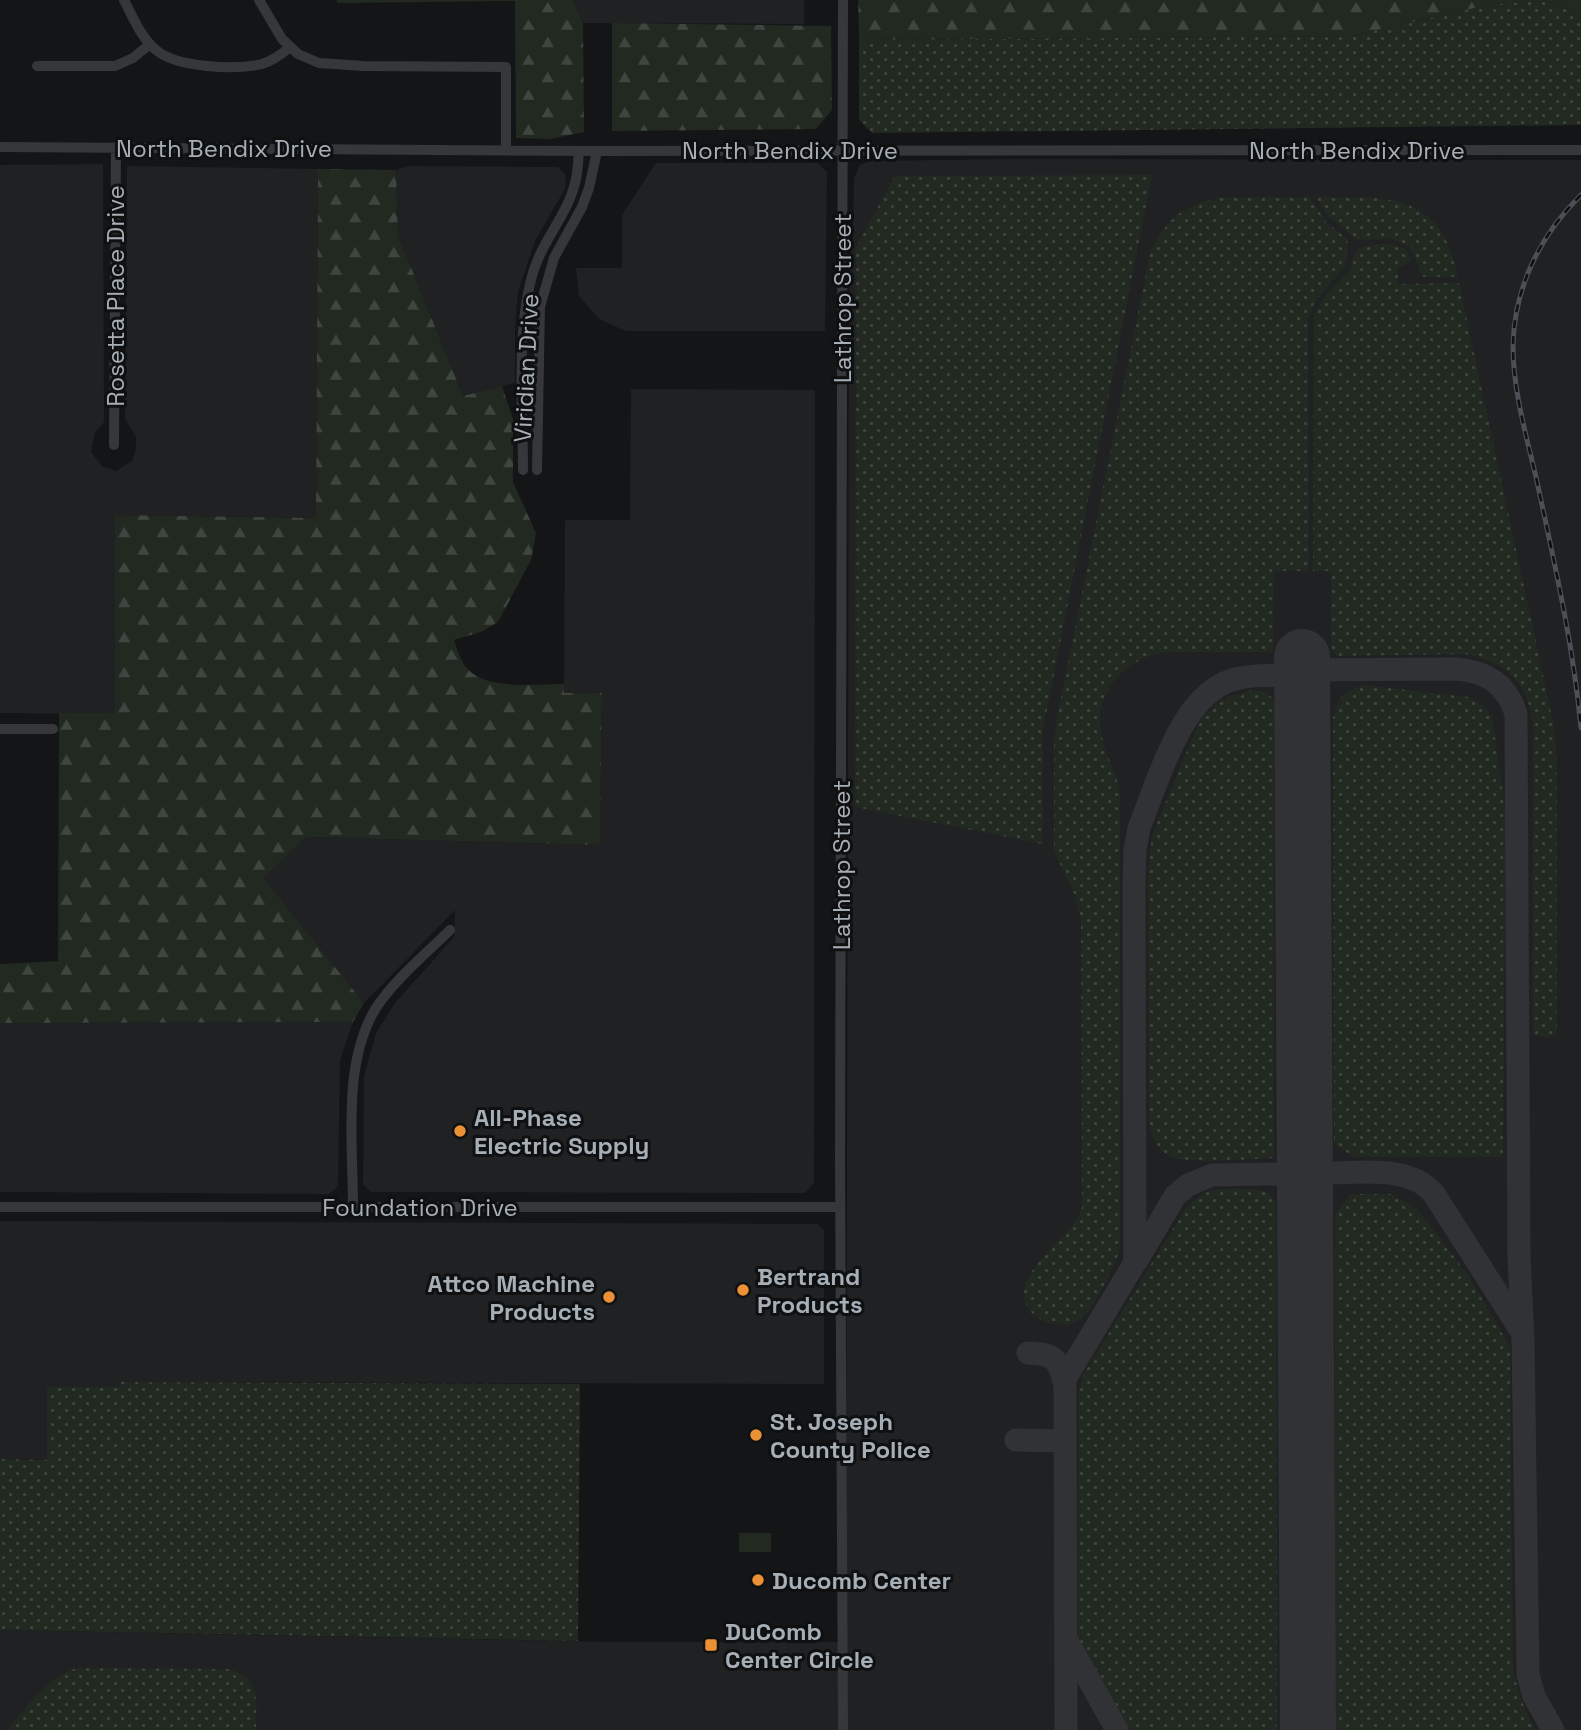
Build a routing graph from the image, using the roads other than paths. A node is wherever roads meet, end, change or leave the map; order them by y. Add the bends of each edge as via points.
1 (124, 0) edge
2 (258, 0) edge
3 (843, 0) edge
4 (150, 44) junction
5 (290, 47) junction
6 (37, 66) dead end
7 (0, 147) edge
8 (116, 147) junction
9 (843, 149) junction
10 (506, 150) junction
11 (1581, 150) edge
12 (579, 151) junction
13 (597, 151) junction
14 (114, 445) dead end
15 (523, 470) dead end
16 (537, 470) dead end
17 (0, 729) edge
18 (53, 729) dead end
19 (450, 930) dead end
20 (0, 1207) edge
21 (353, 1207) junction
22 (840, 1207) junction
23 (843, 1730) edge

1 - 4 street
2 - 5 street
3 - 9 street, Lathrop Street
4 - 5 street via 174,61 201,66 262,64
4 - 6 street via 115,66
5 - 10 street via 308,59 331,65 506,67
7 - 8 street, North Bendix Drive
8 - 10 street, North Bendix Drive
8 - 14 street, Rosetta Place Drive
9 - 11 street, North Bendix Drive
9 - 13 street, North Bendix Drive
9 - 22 street, Lathrop Street
10 - 12 street, North Bendix Drive
12 - 13 street, North Bendix Drive
12 - 15 street, Viridian Drive via 575,184 540,252 528,292 523,335
13 - 16 street, Viridian Drive via 589,188 554,258 540,307
17 - 18 street
19 - 21 street via 390,990 361,1039 353,1086
20 - 21 street, Foundation Drive
21 - 22 street, Foundation Drive
22 - 23 street, Lathrop Street

